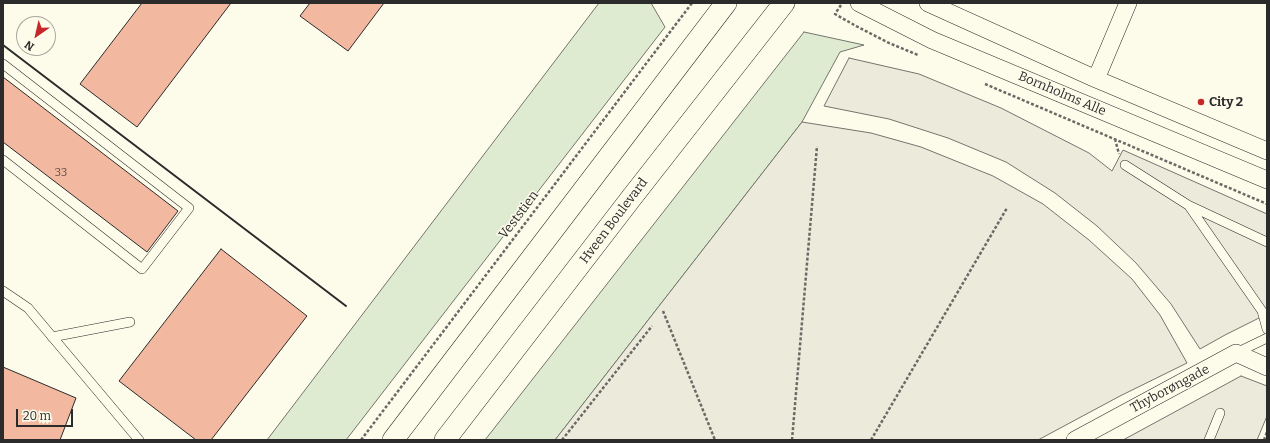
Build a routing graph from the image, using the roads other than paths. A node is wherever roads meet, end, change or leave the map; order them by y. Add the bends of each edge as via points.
1 (726, 3) edge
2 (784, 3) edge
3 (859, 3) edge
4 (928, 3) edge
5 (1128, 3) edge
6 (3, 64) edge
7 (1096, 79) junction
8 (1267, 151) edge
9 (3, 160) edge
10 (1125, 165) dead end
11 (1267, 180) edge
12 (1188, 205) junction
13 (1267, 242) edge
14 (3, 291) edge
15 (130, 322) dead end
16 (1267, 329) edge
17 (52, 337) junction
18 (1267, 338) edge
19 (1236, 353) junction
20 (1267, 367) edge
21 (1220, 413) dead end
22 (139, 440) edge
23 (393, 440) edge
24 (445, 440) edge
25 (1075, 440) edge
26 (1209, 440) edge

1 - 23 street
2 - 24 street, Hveen Boulevard
3 - 11 street, Bornholms Alle via 932,40
4 - 7 street, Bornholms Alle
5 - 7 street
6 - 9 lane via 189,208 142,269
7 - 8 street, Bornholms Alle
10 - 12 lane
12 - 13 lane
12 - 16 lane via 1262,311
14 - 17 lane via 28,308
15 - 17 lane
17 - 22 lane
18 - 19 lane
19 - 20 street
19 - 25 street, Thyborøngade
21 - 26 lane

